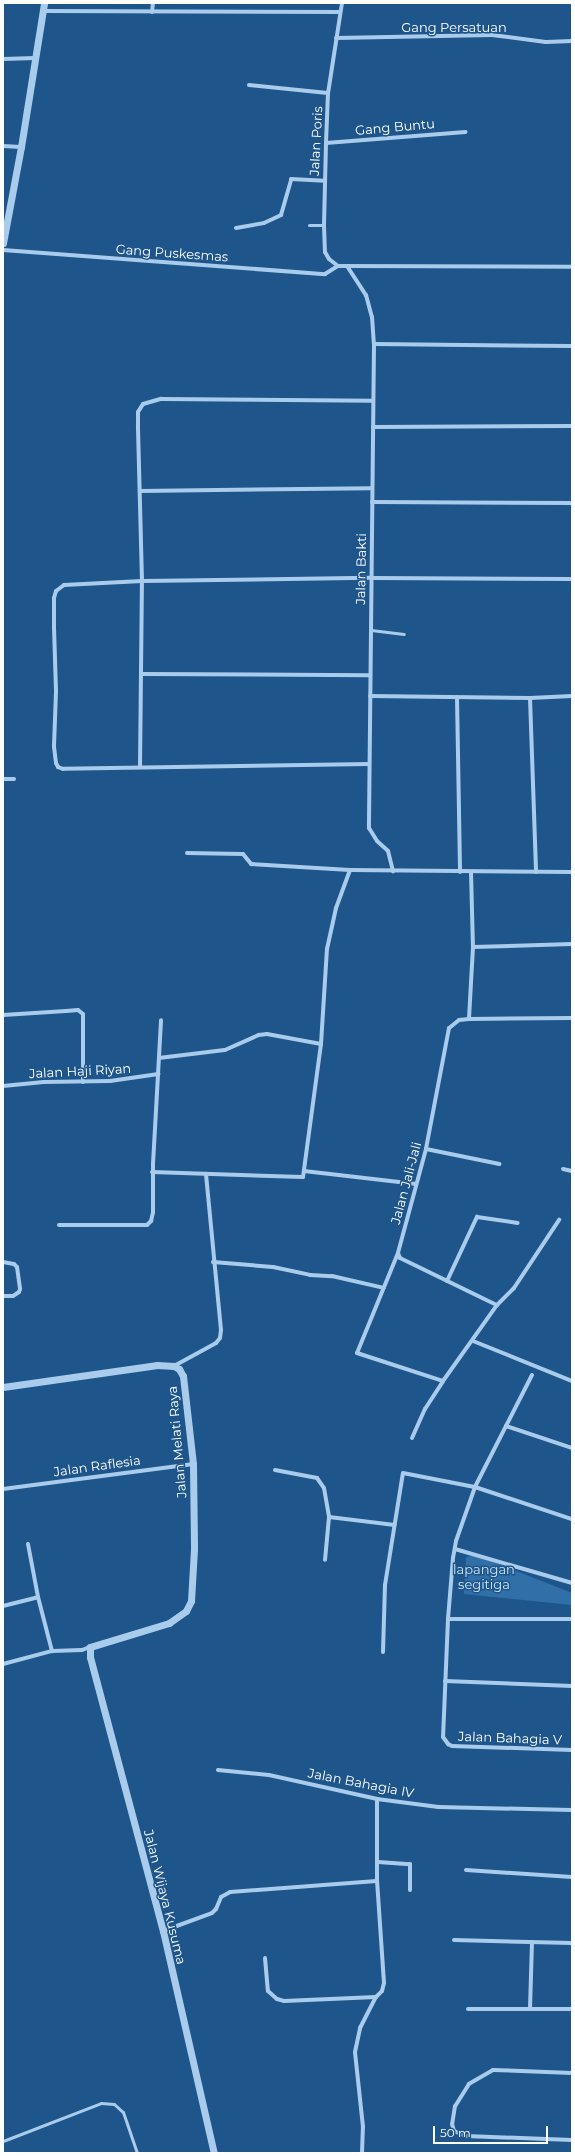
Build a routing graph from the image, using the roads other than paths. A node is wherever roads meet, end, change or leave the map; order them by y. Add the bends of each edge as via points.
1 (44, 3) edge
2 (153, 3) edge
3 (342, 3) edge
4 (42, 11) junction
5 (152, 12) junction
6 (340, 12) junction
7 (336, 38) junction
8 (572, 41) edge
9 (35, 58) junction
10 (3, 59) edge
11 (249, 85) dead end
12 (328, 93) junction
13 (466, 132) dead end
14 (326, 143) junction
15 (3, 146) edge
16 (21, 147) junction
17 (324, 181) junction
18 (308, 225) dead end
19 (324, 225) junction
20 (236, 228) dead end
21 (3, 243) edge
22 (3, 250) edge
23 (338, 266) junction
24 (347, 266) junction
25 (572, 267) edge
26 (374, 344) junction
27 (572, 346) edge
28 (374, 401) junction
29 (572, 426) edge
30 (373, 427) junction
31 (372, 488) junction
32 (140, 491) junction
33 (372, 502) junction
34 (572, 503) edge
35 (371, 578) junction
36 (572, 579) edge
37 (142, 581) junction
38 (371, 630) junction
39 (404, 634) dead end
40 (141, 674) junction
41 (370, 675) junction
42 (370, 696) junction
43 (572, 696) edge
44 (457, 698) junction
45 (530, 698) junction
46 (369, 764) junction
47 (140, 767) junction
48 (3, 779) edge
49 (14, 779) dead end
50 (187, 853) dead end
51 (350, 870) junction
52 (393, 871) junction
53 (460, 872) junction
54 (471, 872) junction
55 (536, 872) junction
56 (572, 872) edge
57 (572, 944) edge
58 (473, 947) junction
59 (3, 1015) edge
60 (572, 1018) edge
61 (469, 1019) junction
62 (161, 1020) dead end
63 (321, 1044) junction
64 (159, 1058) junction
65 (158, 1074) junction
66 (83, 1082) junction
67 (3, 1086) edge
68 (426, 1148) junction
69 (499, 1164) dead end
70 (563, 1169) dead end
71 (304, 1171) junction
72 (572, 1171) edge
73 (152, 1172) junction
74 (206, 1174) junction
75 (416, 1184) junction
76 (559, 1220) dead end
77 (518, 1223) dead end
78 (59, 1225) dead end
79 (398, 1253) junction
80 (3, 1262) edge
81 (213, 1262) junction
82 (447, 1281) junction
83 (384, 1288) junction
84 (3, 1296) edge
85 (497, 1305) junction
86 (473, 1341) junction
87 (174, 1366) junction
88 (532, 1375) dead end
89 (444, 1381) junction
90 (572, 1381) edge
91 (3, 1387) edge
92 (506, 1426) junction
93 (412, 1438) dead end
94 (572, 1448) edge
95 (193, 1464) junction
96 (275, 1470) dead end
97 (475, 1486) junction
98 (3, 1489) edge
99 (329, 1517) junction
100 (572, 1519) edge
101 (395, 1525) junction
102 (28, 1544) dead end
103 (454, 1549) junction
104 (325, 1560) dead end
105 (572, 1583) edge
106 (38, 1597) junction
107 (3, 1606) edge
108 (448, 1619) junction
109 (572, 1619) edge
110 (90, 1648) junction
111 (52, 1651) junction
112 (383, 1652) dead end
113 (3, 1664) edge
114 (445, 1681) junction
115 (572, 1686) edge
116 (572, 1750) edge
117 (218, 1770) dead end
118 (377, 1799) junction
119 (572, 1810) edge
120 (378, 1862) junction
121 (466, 1870) dead end
122 (572, 1877) edge
123 (377, 1881) junction
124 (410, 1890) dead end
125 (163, 1931) junction
126 (454, 1940) dead end
127 (532, 1942) junction
128 (572, 1943) edge
129 (265, 1958) dead end
130 (376, 1997) junction
131 (468, 2009) dead end
132 (530, 2009) junction
133 (572, 2009) edge
134 (572, 2073) edge
135 (572, 2140) edge
136 (3, 2141) edge
137 (138, 2153) edge
138 (214, 2153) edge
139 (362, 2153) edge

1 - 4 street
2 - 5 street
3 - 6 street, Jalan Poris
4 - 5 street
4 - 9 street
5 - 6 street
6 - 7 street, Jalan Poris
7 - 8 street, Gang Persatuan via 492,34 546,42
7 - 12 street, Jalan Poris
9 - 10 street
9 - 16 street
11 - 12 street
12 - 14 street, Jalan Poris
13 - 14 street, Gang Buntu
14 - 17 street, Jalan Poris
15 - 16 street
16 - 21 street
17 - 19 street, Jalan Poris
17 - 20 street via 291,179 282,214 264,223
18 - 19 lane
19 - 23 street, Jalan Poris via 325,252
22 - 23 street, Gang Puskesmas via 325,274
23 - 24 street
24 - 25 street
24 - 26 street, Jalan Bakti via 366,295 372,317
26 - 27 street
26 - 28 street, Jalan Bakti
28 - 30 street, Jalan Bakti
28 - 32 street via 161,399 143,404 138,412
29 - 30 street
30 - 31 street, Jalan Bakti
31 - 32 street
31 - 33 street, Jalan Bakti
32 - 37 street
33 - 34 street
33 - 35 street, Jalan Bakti
35 - 36 street
35 - 37 street
35 - 38 street, Jalan Bakti
37 - 40 street
37 - 47 street via 64,585 56,591 54,598 58,767
38 - 39 lane
38 - 41 street, Jalan Bakti
40 - 41 street
40 - 47 street
41 - 42 street, Jalan Bakti
42 - 44 street
42 - 46 street, Jalan Bakti
43 - 45 street
44 - 45 street
44 - 53 street
45 - 55 street
46 - 47 street
46 - 52 street, Jalan Bakti via 370,828 377,841 388,851
48 - 49 street
50 - 51 street via 243,854 251,864
51 - 52 street
51 - 63 street via 336,908 328,949
52 - 53 street
53 - 54 street
54 - 55 street
54 - 58 street
55 - 56 street
57 - 58 street
58 - 61 street
59 - 66 street via 72,1010 78,1010 83,1014
60 - 61 street
61 - 68 street, Jalan Jali-Jali via 459,1020 450,1028
62 - 64 street
63 - 64 street via 267,1034 225,1050
63 - 71 street
64 - 65 street
65 - 66 street, Jalan Haji Riyan
65 - 73 street
66 - 67 street, Jalan Haji Riyan
68 - 69 street
68 - 75 street, Jalan Jali-Jali
70 - 72 street
71 - 74 street via 303,1177
71 - 75 street
73 - 74 street
73 - 78 street via 153,1212 151,1222 147,1225
74 - 81 street
75 - 79 street, Jalan Jali-Jali
76 - 85 street via 514,1288
77 - 82 street via 477,1217
79 - 82 street via 400,1258
79 - 83 street, Jalan Jali-Jali
80 - 84 street via 17,1267 20,1289 13,1296
81 - 83 street via 273,1267 310,1275 332,1276
81 - 87 street via 220,1338 216,1343
82 - 85 street
83 - 89 street, Jalan Jali-Jali via 357,1353
85 - 86 street
86 - 89 street
86 - 90 street
87 - 91 street via 157,1365
87 - 95 street, Jalan Melati Raya via 183,1376
88 - 92 street
89 - 93 street via 425,1409
92 - 94 street
92 - 97 street
95 - 98 street, Jalan Raflesia
95 - 110 street, Jalan Melati Raya via 194,1549 191,1601 186,1611 169,1623
96 - 99 street via 317,1478 324,1488
97 - 100 street
97 - 101 street via 403,1473
97 - 103 street
99 - 101 street
99 - 104 street
101 - 112 street via 385,1585
102 - 106 street
103 - 105 street
103 - 108 street
106 - 107 street
106 - 111 street
108 - 109 street
108 - 114 street
110 - 111 street
110 - 125 street, Jalan Wijaya Kusuma via 90,1657
111 - 113 street
114 - 115 street
114 - 116 street, Jalan Bahagia V via 443,1737 448,1744 458,1747
117 - 118 street, Jalan Bahagia IV via 270,1775
118 - 119 street, Jalan Bahagia IV via 438,1807
118 - 120 street
120 - 123 street
120 - 124 street via 410,1864
121 - 122 street
123 - 125 street via 230,1892 221,1897 212,1913
123 - 130 street via 384,1983 382,1991
125 - 138 street, Jalan Wijaya Kusuma
126 - 127 street
127 - 128 street
127 - 132 street
129 - 130 street via 268,1991 276,1999 284,2002
130 - 139 street via 360,2028 355,2052 363,2127
131 - 132 street
132 - 133 street
134 - 135 street via 493,2070 469,2084 455,2106 452,2124 454,2131 459,2134 474,2137
136 - 137 lane via 101,2103 114,2104 123,2112

